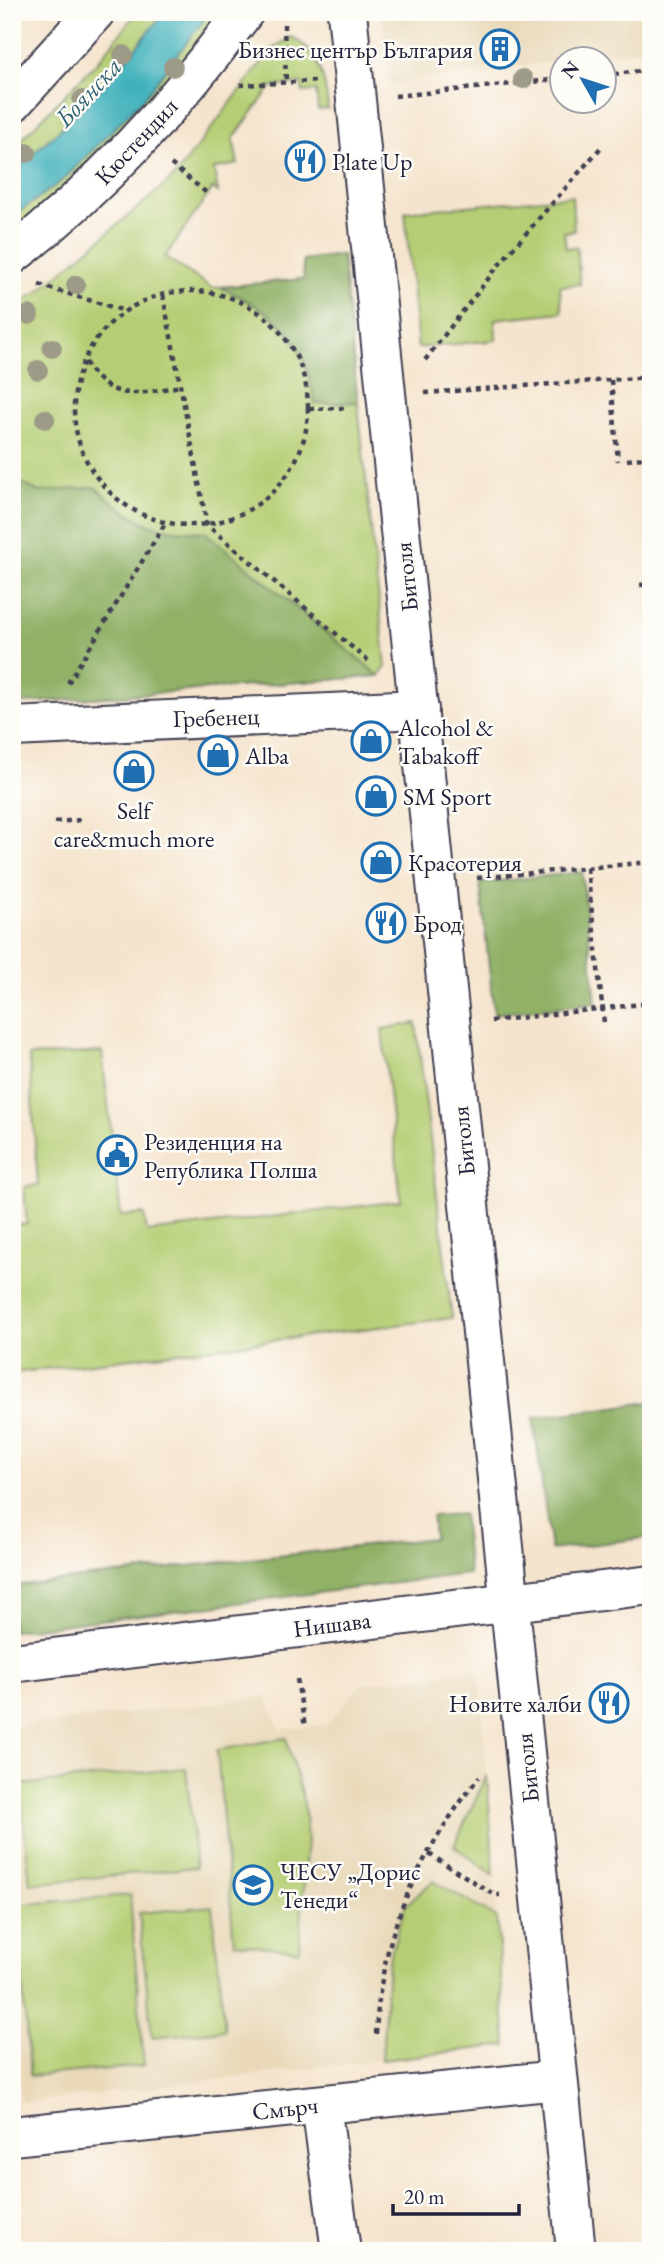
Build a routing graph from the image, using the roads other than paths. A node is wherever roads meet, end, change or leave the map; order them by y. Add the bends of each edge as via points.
1 (95, 12) edge
2 (244, 12) edge
3 (340, 19) edge
4 (12, 103) edge
5 (23, 269) edge
6 (419, 709) junction
7 (28, 725) edge
8 (651, 1584) edge
9 (510, 1603) junction
10 (12, 1663) edge
11 (558, 2080) junction
12 (321, 2105) junction
13 (12, 2136) edge
14 (341, 2251) edge
15 (576, 2251) edge

1 - 4 street
2 - 5 street, Кюстендил via 194,78 79,200
3 - 6 street, Битоля via 357,100
6 - 7 street, Гребенец
6 - 9 street, Битоля
8 - 9 street, Нишава
9 - 10 street, Нишава
9 - 11 street, Битоля
11 - 12 street, Смърч
11 - 15 street, Битоля
12 - 13 street, Смърч
12 - 14 street

